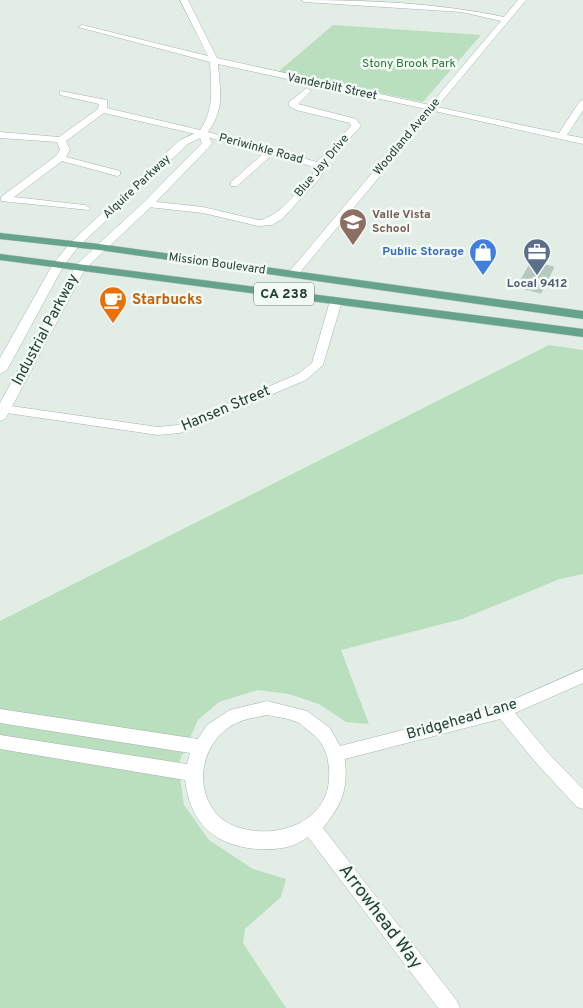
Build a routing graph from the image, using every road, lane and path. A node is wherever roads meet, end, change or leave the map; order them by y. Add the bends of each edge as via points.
1 (184, 0) edge
2 (305, 0) edge
3 (522, 0) edge
4 (410, 3) edge
5 (504, 19) junction
6 (82, 27) dead end
7 (214, 61) junction
8 (307, 90) dead end
9 (63, 93) dead end
10 (583, 102) edge
11 (431, 109) junction
12 (102, 110) junction
13 (202, 133) junction
14 (0, 135) edge
15 (562, 136) junction
16 (61, 140) junction
17 (583, 141) edge
18 (271, 151) junction
19 (60, 158) junction
20 (320, 165) junction
21 (117, 174) dead end
22 (234, 184) dead end
23 (148, 204) junction
24 (85, 208) dead end
25 (0, 236) edge
26 (75, 244) junction
27 (99, 248) junction
28 (0, 257) edge
29 (60, 264) junction
30 (80, 267) junction
31 (293, 274) junction
32 (336, 301) junction
33 (583, 315) edge
34 (583, 333) edge
35 (0, 370) edge
36 (2, 413) edge
37 (583, 676) edge
38 (503, 711) junction
39 (0, 716) edge
40 (0, 742) edge
41 (200, 747) junction
42 (337, 754) junction
43 (193, 773) junction
44 (583, 801) edge
45 (311, 827) junction
46 (450, 1008) edge

1 - 7 street, Alquire Parkway
2 - 4 street
3 - 5 street, Woodland Avenue
4 - 5 street
5 - 11 street, Woodland Avenue
6 - 7 street, Vanderbilt Street
7 - 11 street, Vanderbilt Street
7 - 13 street, Alquire Parkway via 216,107
8 - 20 street, Blue Jay Drive via 292,104 352,120 356,126
9 - 12 street via 104,102
10 - 15 street
11 - 15 street, Vanderbilt Street
11 - 31 street, Woodland Avenue
12 - 13 street, Periwinkle Road
12 - 16 street
13 - 18 street, Periwinkle Road
13 - 23 main road, Alquire Parkway via 207,143
13 - 26 main road, Alquire Parkway via 184,142
14 - 16 street
15 - 17 street, Vanderbilt Street
16 - 19 street via 65,150
18 - 20 street, Periwinkle Road
18 - 22 street
19 - 21 street
19 - 24 street via 5,199
20 - 23 street, Blue Jay Drive via 318,175 278,217 268,223 203,210
23 - 27 main road, Alquire Parkway
25 - 26 main road, Mission Boulevard
26 - 27 main road, Mission Boulevard / CA 238
26 - 29 main road, Industrial Parkway
27 - 30 main road, Industrial Parkway
27 - 31 main road, Mission Boulevard / CA 238
28 - 29 main road, Mission Boulevard
29 - 30 main road, Mission Boulevard / CA 238
29 - 35 main road, Industrial Parkway
30 - 32 main road, Mission Boulevard / CA 238
30 - 36 main road, Industrial Parkway
31 - 33 main road, Mission Boulevard / CA 238
32 - 34 main road, Mission Boulevard / CA 238
32 - 36 street, Hansen Street via 317,365 302,377 180,430 158,431
37 - 38 street, Bridgehead Lane
38 - 42 street, Bridgehead Lane
38 - 44 street
39 - 41 street
40 - 43 street
41 - 42 street via 211,731 226,719 246,710 267,708 288,710 312,722 330,739
41 - 43 street
42 - 45 street via 340,772 336,794 328,810
43 - 45 street via 201,807 214,823 234,835 256,841 279,840
45 - 46 street, Arrowhead Way

